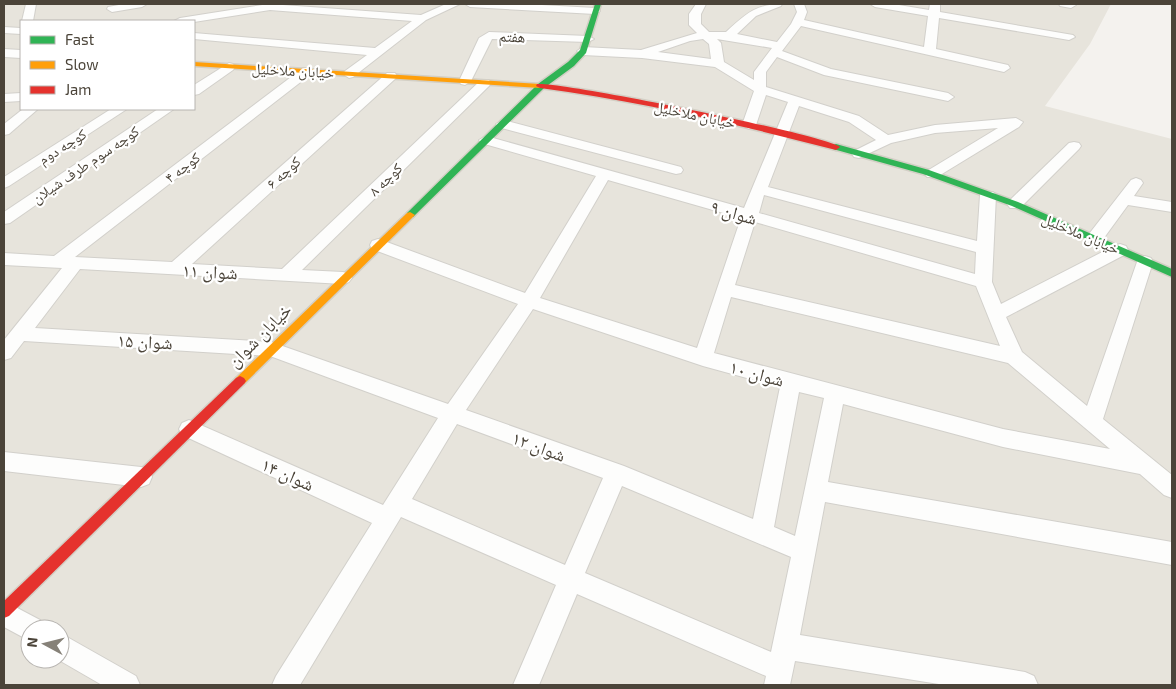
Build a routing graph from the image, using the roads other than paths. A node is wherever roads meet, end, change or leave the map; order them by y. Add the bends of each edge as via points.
1 (30, 4) edge
2 (142, 4) edge
3 (293, 4) edge
4 (455, 4) edge
5 (470, 4) edge
6 (701, 4) edge
7 (774, 4) edge
8 (799, 4) edge
9 (875, 4) edge
10 (270, 6) junction
11 (238, 8) edge
12 (596, 8) edge
13 (112, 9) dead end
14 (934, 9) edge
15 (422, 18) junction
16 (28, 20) edge
17 (184, 20) edge
18 (797, 22) junction
19 (4, 30) edge
20 (20, 31) edge
21 (705, 35) junction
22 (195, 36) edge
23 (729, 36) junction
24 (1069, 37) dead end
25 (588, 39) junction
26 (776, 49) junction
27 (583, 50) junction
28 (930, 50) junction
29 (376, 52) junction
30 (4, 53) edge
31 (20, 54) edge
32 (642, 54) junction
33 (195, 64) edge
34 (718, 64) junction
35 (229, 67) junction
36 (1004, 68) dead end
37 (307, 71) junction
38 (349, 74) junction
39 (392, 76) junction
40 (465, 81) junction
41 (485, 83) junction
42 (541, 86) junction
43 (760, 89) junction
44 (195, 90) edge
45 (20, 97) edge
46 (948, 97) dead end
47 (4, 98) edge
48 (795, 101) junction
49 (31, 110) edge
50 (118, 110) edge
51 (166, 110) edge
52 (503, 124) junction
53 (749, 125) junction
54 (4, 131) edge
55 (781, 132) junction
56 (486, 140) junction
57 (886, 140) junction
58 (1074, 146) dead end
59 (859, 154) junction
60 (676, 170) dead end
61 (605, 173) junction
62 (932, 174) junction
63 (4, 183) edge
64 (1136, 183) dead end
65 (759, 189) junction
66 (988, 195) junction
67 (1124, 199) junction
68 (1015, 204) junction
69 (1172, 207) edge
70 (749, 216) junction
71 (4, 219) edge
72 (1095, 238) junction
73 (378, 245) junction
74 (985, 249) junction
75 (1120, 250) junction
76 (4, 259) edge
77 (58, 262) junction
78 (1145, 262) junction
79 (76, 263) junction
80 (176, 269) junction
81 (1172, 273) edge
82 (286, 275) junction
83 (343, 278) junction
84 (983, 282) junction
85 (725, 289) junction
86 (528, 302) junction
87 (996, 314) junction
88 (19, 334) junction
89 (271, 348) junction
90 (4, 353) edge
91 (1014, 357) junction
92 (703, 358) junction
93 (791, 382) junction
94 (835, 394) junction
95 (452, 414) junction
96 (1092, 421) junction
97 (189, 429) junction
98 (4, 461) edge
99 (1146, 466) junction
100 (616, 473) junction
101 (141, 477) junction
102 (1172, 488) edge
103 (816, 490) junction
104 (392, 511) junction
105 (761, 534) junction
106 (804, 551) junction
107 (1172, 554) edge
108 (571, 579) junction
109 (4, 612) edge
110 (20, 622) edge
111 (70, 652) edge
112 (781, 667) edge
113 (124, 685) edge
114 (285, 685) edge
115 (526, 685) edge
116 (1025, 685) edge

1 - 16 street
2 - 13 street
3 - 10 street
4 - 15 street
5 - 12 street
6 - 21 street via 695,14 695,24
7 - 23 street via 752,14
8 - 18 street via 802,12
9 - 14 street
10 - 11 street
10 - 15 street
11 - 17 street
12 - 25 street, خیابان شوان
14 - 24 street
14 - 28 street
15 - 29 street
18 - 26 street
18 - 28 street
19 - 20 street
21 - 23 street
21 - 32 street
21 - 34 street via 715,43
22 - 29 street
23 - 26 street
25 - 27 street, خیابان شوان
25 - 40 street, هفتم via 488,35
26 - 43 street via 760,72
26 - 46 street via 828,72
27 - 32 street
27 - 42 street, خیابان شوان via 571,64
28 - 36 street
29 - 38 street
30 - 31 street
32 - 34 street
33 - 35 street, خیابان ملاخلیل
34 - 43 street
35 - 37 street, خیابان ملاخلیل
35 - 44 street
37 - 38 street, خیابان ملاخلیل
37 - 77 street, کوچه ۴
38 - 39 street, خیابان ملاخلیل
39 - 40 street, خیابان ملاخلیل
39 - 80 street, کوچه ۶
40 - 41 street, خیابان ملاخلیل
41 - 42 street, خیابان ملاخلیل
41 - 82 street, کوچه ۸
42 - 52 street, خیابان شوان
42 - 53 street, خیابان ملاخلیل via 588,92
43 - 48 street
43 - 53 street
45 - 47 street
48 - 55 street
48 - 57 street via 854,120
49 - 54 street
50 - 63 street, کوچه دوم
51 - 71 street, کوچه سوم طرف شیلان
52 - 56 street, خیابان شوان
52 - 60 street
53 - 55 street, خیابان ملاخلیل
55 - 59 street, خیابان ملاخلیل
55 - 65 street
56 - 61 street, شوان ۹
56 - 73 street, خیابان شوان
57 - 59 street
57 - 62 street via 935,129 1016,122
58 - 68 street
59 - 62 street, خیابان ملاخلیل
61 - 70 street, شوان ۹
61 - 86 street
62 - 66 street, خیابان ملاخلیل
64 - 67 street
65 - 70 street
65 - 74 street
66 - 68 street, خیابان ملاخلیل
66 - 74 street
67 - 69 street
67 - 72 street
68 - 72 street, خیابان ملاخلیل
70 - 84 street, شوان ۹
70 - 85 street
72 - 75 street, خیابان ملاخلیل
73 - 83 street, خیابان شوان
73 - 86 street, شوان ۱۰
74 - 84 street
75 - 78 street, خیابان ملاخلیل
75 - 87 street
76 - 77 street, شوان ۱۱
77 - 79 street, شوان ۱۱
78 - 81 street, خیابان ملاخلیل
78 - 96 street
79 - 80 street, شوان ۱۱
79 - 88 street
80 - 82 street, شوان ۱۱
82 - 83 street, شوان ۱۱
83 - 89 street, خیابان شوان
84 - 87 street
85 - 91 street
85 - 92 street
86 - 92 street, شوان ۱۰
86 - 95 street
87 - 91 street
88 - 89 street, شوان ۱۵
88 - 90 street
89 - 95 street, شوان ۱۲
89 - 97 street, خیابان شوان
91 - 96 street
92 - 93 street, شوان ۱۰
93 - 94 street, شوان ۱۰
93 - 105 street
94 - 99 street, شوان ۱۰ via 1003,438
94 - 103 street
95 - 100 street, شوان ۱۲
95 - 104 street
96 - 99 street
97 - 101 street, خیابان شوان
97 - 104 street, شوان ۱۴
98 - 101 street
99 - 102 street
100 - 105 street, شوان ۱۲
100 - 108 street
101 - 109 street, خیابان شوان
103 - 106 street
103 - 107 street
104 - 108 street, شوان ۱۴
104 - 114 street
105 - 106 street, شوان ۱۲
106 - 112 street
108 - 112 street, شوان ۱۴
108 - 115 street
109 - 110 street
111 - 113 street
112 - 116 street, شوان ۱۴

